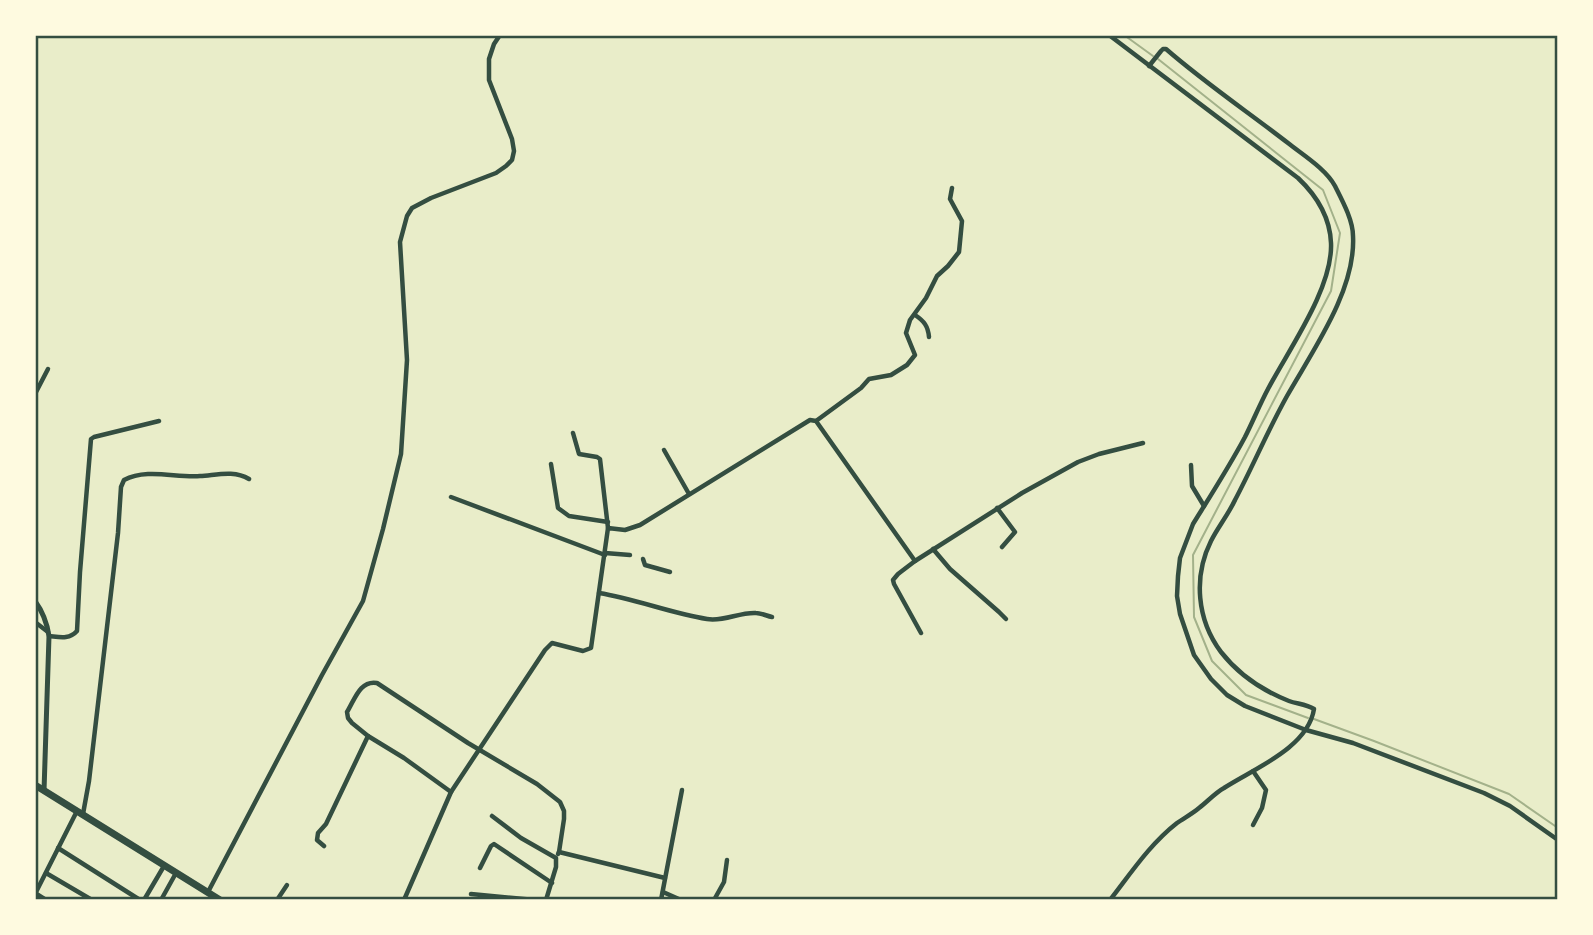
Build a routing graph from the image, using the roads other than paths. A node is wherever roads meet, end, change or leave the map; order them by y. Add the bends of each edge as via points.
1 (500, 35) edge
2 (1109, 35) edge
3 (1151, 64) junction
4 (952, 188) dead end
5 (915, 315) junction
6 (929, 337) dead end
7 (48, 369) dead end
8 (35, 394) edge
9 (159, 421) dead end
10 (816, 421) junction
11 (573, 433) dead end
12 (1143, 443) dead end
13 (664, 450) dead end
14 (551, 464) dead end
15 (1191, 464) dead end
16 (249, 478) dead end
17 (689, 494) junction
18 (451, 496) dead end
19 (1204, 506) junction
20 (997, 508) junction
21 (608, 525) junction
22 (1002, 547) dead end
23 (933, 550) junction
24 (605, 554) junction
25 (630, 555) dead end
26 (643, 559) dead end
27 (915, 561) junction
28 (670, 572) dead end
29 (599, 593) junction
30 (35, 601) edge
31 (772, 617) dead end
32 (1006, 619) dead end
33 (35, 622) edge
34 (920, 633) dead end
35 (49, 634) junction
36 (1307, 727) junction
37 (368, 737) junction
38 (479, 749) junction
39 (1253, 771) junction
40 (35, 785) edge
41 (682, 790) dead end
42 (44, 791) junction
43 (452, 792) junction
44 (80, 813) junction
45 (492, 816) dead end
46 (1253, 825) dead end
47 (1558, 840) edge
48 (324, 846) dead end
49 (58, 848) junction
50 (557, 855) junction
51 (727, 860) dead end
52 (164, 866) junction
53 (480, 868) dead end
54 (46, 873) junction
55 (176, 873) junction
56 (665, 878) junction
57 (552, 883) junction
58 (287, 885) dead end
59 (208, 892) junction
60 (663, 892) junction
61 (35, 894) edge
62 (471, 894) dead end
63 (46, 900) edge
64 (92, 900) edge
65 (142, 900) edge
66 (161, 900) edge
67 (220, 900) edge
68 (277, 900) edge
69 (404, 900) edge
70 (535, 900) edge
71 (546, 900) edge
72 (661, 900) edge
73 (681, 900) edge
74 (715, 900) edge
75 (1110, 900) edge

1 - 59 street via 489,59 489,80 512,139 512,160 496,173 412,208 400,242 407,360 401,454 363,601
2 - 3 street
3 - 19 street via 1304,184 1318,202 1330,232 1327,271 1313,307
3 - 36 street via 1166,49 1328,176 1353,232 1348,274 1337,304 1210,542 1199,594 1205,623 1221,652 1253,684 1314,709
4 - 5 street via 950,199 962,221 959,252 937,276
5 - 6 street via 926,324
5 - 10 street via 906,332 915,355 907,365 891,375 869,379
7 - 8 street
9 - 35 street via 91,439 77,631 66,637
10 - 17 street via 810,420
10 - 27 street
11 - 21 street via 579,454 600,460
12 - 20 street via 1078,463
13 - 17 street
14 - 21 street via 558,509
15 - 19 street via 1192,486
16 - 44 street via 157,474 124,480 89,781
17 - 21 street via 640,525 625,530
18 - 24 street
19 - 36 street via 1186,540 1178,576 1180,614 1194,655 1227,695 1245,706
20 - 22 street via 1015,532
20 - 23 street
21 - 24 street
23 - 27 street
23 - 32 street
24 - 25 street
24 - 29 street
26 - 28 street via 645,565
27 - 34 street via 898,574 894,584
29 - 31 street via 710,620 757,613
29 - 38 street via 590,648 583,651 549,645
30 - 35 street
33 - 35 street
35 - 42 street
36 - 39 street via 1293,744
36 - 47 street via 1484,793
37 - 38 street via 347,712 361,689 373,682
37 - 43 street
37 - 48 street via 317,835
38 - 43 street
38 - 50 street via 560,802 564,819
39 - 46 street via 1266,790
39 - 75 street via 1176,823 1151,846
40 - 42 highway
41 - 56 street
42 - 44 highway
43 - 69 street
44 - 49 street
44 - 52 highway
45 - 50 street via 521,838
49 - 54 street
49 - 65 street
50 - 56 street
50 - 57 street
51 - 74 street
52 - 55 highway
52 - 65 street
53 - 57 street via 494,844
54 - 61 street
54 - 64 street
55 - 59 highway
55 - 66 street
56 - 60 street
57 - 71 street
58 - 68 street
59 - 67 highway
60 - 72 street
60 - 73 street
61 - 63 street
62 - 70 street

